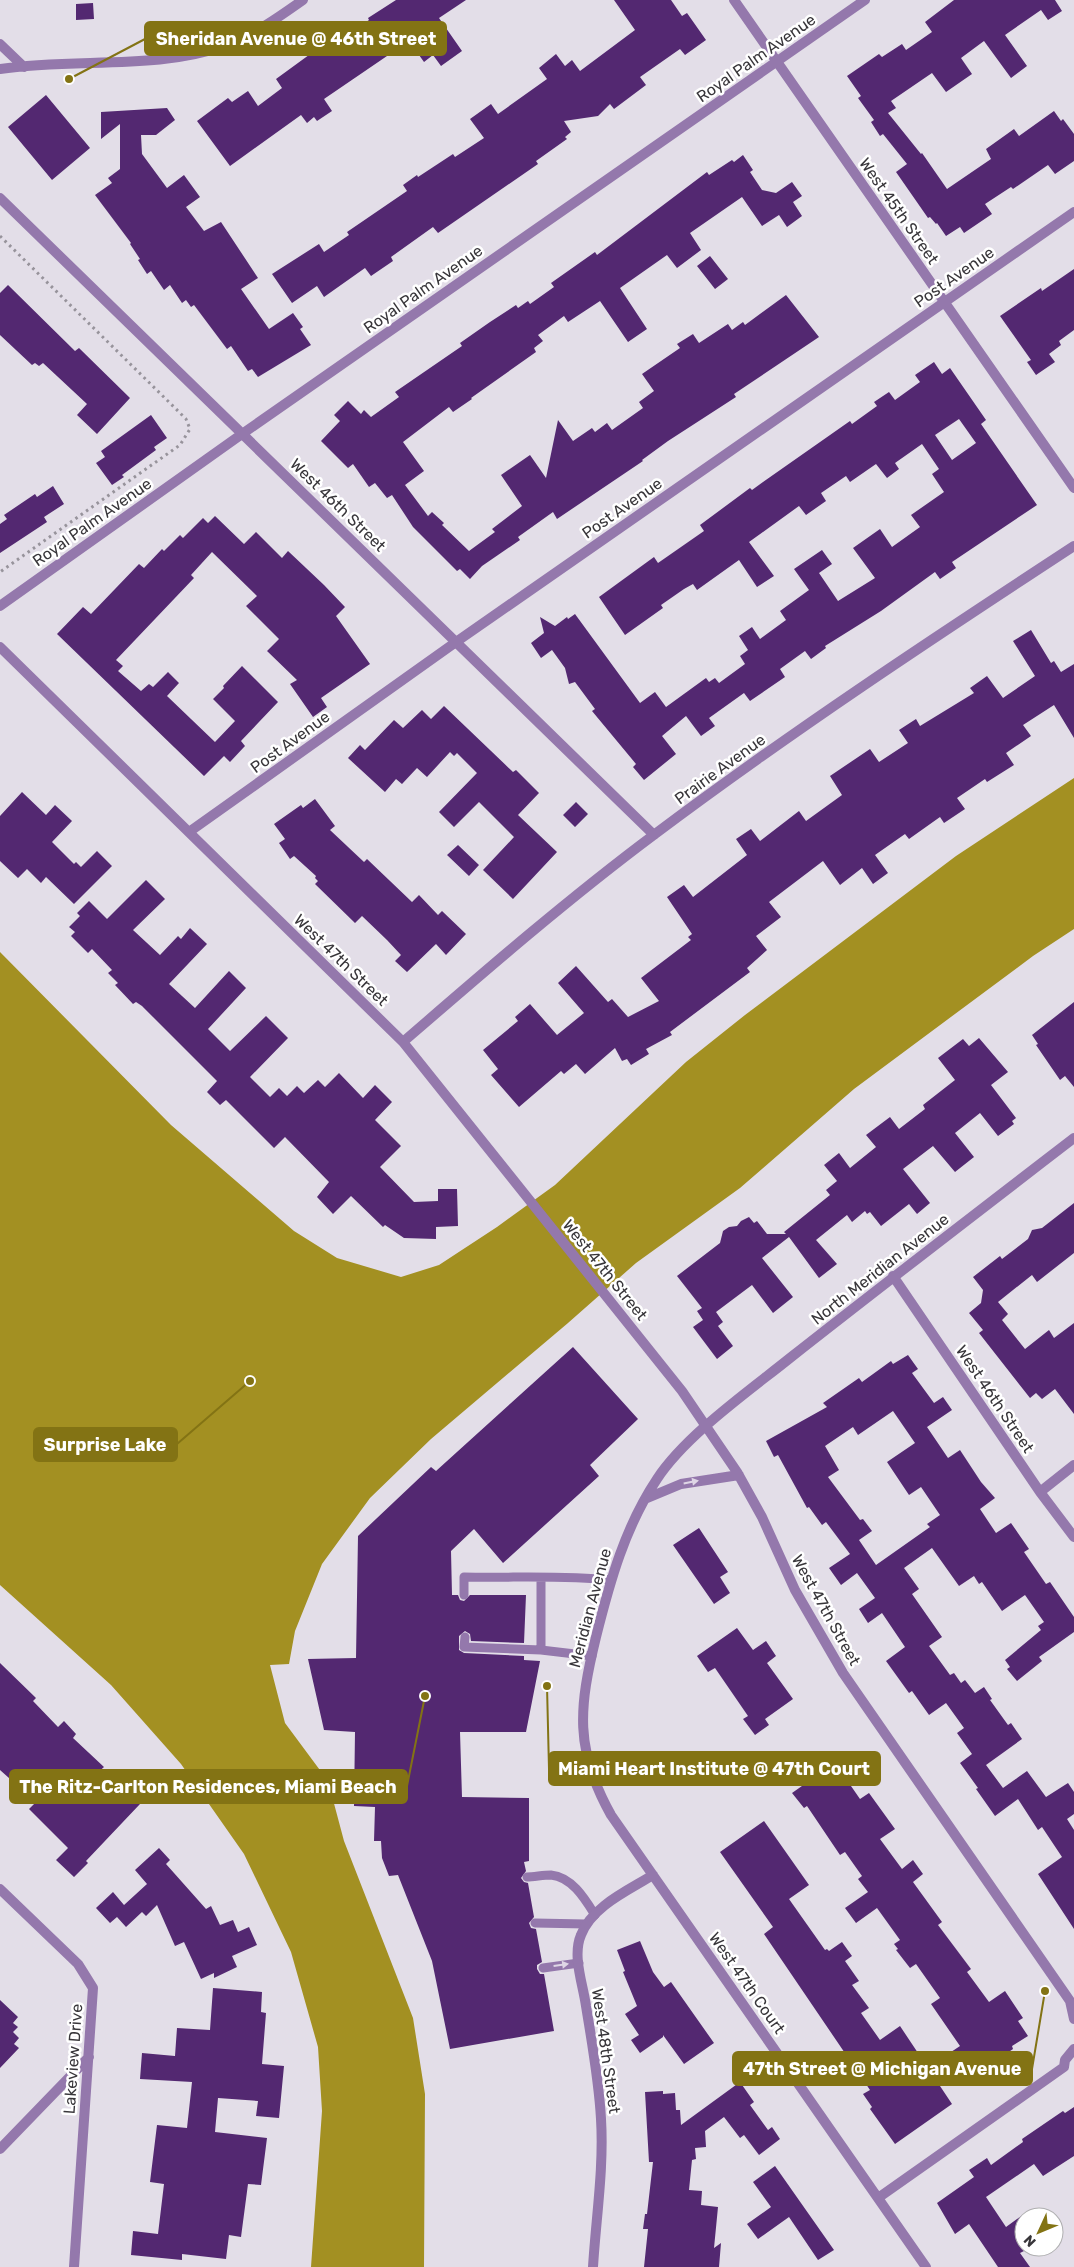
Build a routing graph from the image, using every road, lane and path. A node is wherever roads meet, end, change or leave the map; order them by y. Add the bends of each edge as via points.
1 (303, 0) edge
2 (734, 0) edge
3 (865, 0) edge
4 (0, 44) edge
5 (777, 61) junction
6 (24, 67) junction
7 (4, 68) edge
8 (0, 78) edge
9 (0, 198) edge
10 (1074, 212) edge
11 (0, 236) edge
12 (945, 302) junction
13 (242, 434) junction
14 (1074, 488) edge
15 (1074, 546) edge
16 (0, 572) edge
17 (0, 606) edge
18 (456, 642) junction
19 (0, 647) edge
20 (189, 832) junction
21 (654, 835) junction
22 (403, 1042) junction
23 (1074, 1138) edge
24 (893, 1276) junction
25 (707, 1426) junction
26 (1074, 1465) edge
27 (739, 1475) junction
28 (1040, 1492) junction
29 (645, 1499) junction
30 (1074, 1537) edge
31 (541, 1578) junction
32 (611, 1580) junction
33 (464, 1595) dead end
34 (465, 1637) dead end
35 (541, 1650) junction
36 (592, 1656) junction
37 (583, 1731) joint
38 (653, 1875) junction
39 (527, 1877) dead end
40 (0, 1889) edge
41 (595, 1915) junction
42 (535, 1923) dead end
43 (586, 1924) junction
44 (579, 1963) junction
45 (543, 1968) dead end
46 (1072, 2002) edge
47 (1074, 2019) edge
48 (1074, 2049) edge
49 (89, 2057) junction
50 (1069, 2067) edge
51 (0, 2150) edge
52 (878, 2198) junction
53 (74, 2267) edge
54 (593, 2267) edge
55 (926, 2267) edge

1 - 6 street via 245,37 199,53
2 - 5 street, West 45th Street
3 - 5 street, Royal Palm Avenue
4 - 6 street
5 - 12 street, West 45th Street
5 - 13 street, Royal Palm Avenue
6 - 7 street
7 - 8 street
9 - 13 street, West 46th Street
10 - 12 street, Post Avenue
11 - 16 path via 186,418 190,430 180,445
12 - 14 street, West 45th Street
12 - 18 street, Post Avenue
13 - 17 street, Royal Palm Avenue
13 - 18 street, West 46th Street
15 - 21 street, Prairie Avenue via 891,666
18 - 20 street, Post Avenue
18 - 21 street, West 46th Street
19 - 20 street, West 47th Street
20 - 22 street, West 47th Street
21 - 22 street, Prairie Avenue via 499,959
22 - 25 street, West 47th Street
23 - 24 street, North Meridian Avenue
24 - 25 street, North Meridian Avenue
24 - 28 street, West 46th Street
25 - 27 street, West 47th Street
25 - 29 street, Meridian Avenue via 664,1469
26 - 28 street
29 -> 27 street via 681,1484
27 - 46 street, West 47th Street via 795,1590 843,1673
28 - 30 street, West 46th Street
29 - 32 street, Meridian Avenue via 626,1535
31 - 32 lane
31 - 33 lane via 464,1577
31 - 35 lane
32 - 36 street, Meridian Avenue
34 - 35 lane via 464,1647
35 - 36 lane
36 - 37 street, Meridian Avenue via 583,1699
37 - 38 street, West 47th Court via 590,1767 601,1797
38 - 41 street, West 48th Street
38 - 52 street, West 47th Court
39 - 41 lane via 552,1875 570,1883
40 - 49 street, Lakeview Drive via 78,1964 93,1988
41 - 43 street, West 48th Street
42 - 43 lane
43 - 44 street, West 48th Street via 579,1941
45 -> 44 lane
44 - 54 street, West 48th Street via 601,2120
46 - 47 street, West 47th Street
48 - 50 street via 1065,2060
49 - 51 street
49 - 53 street, Lakeview Drive
50 - 52 street
52 - 55 street, West 47th Court

